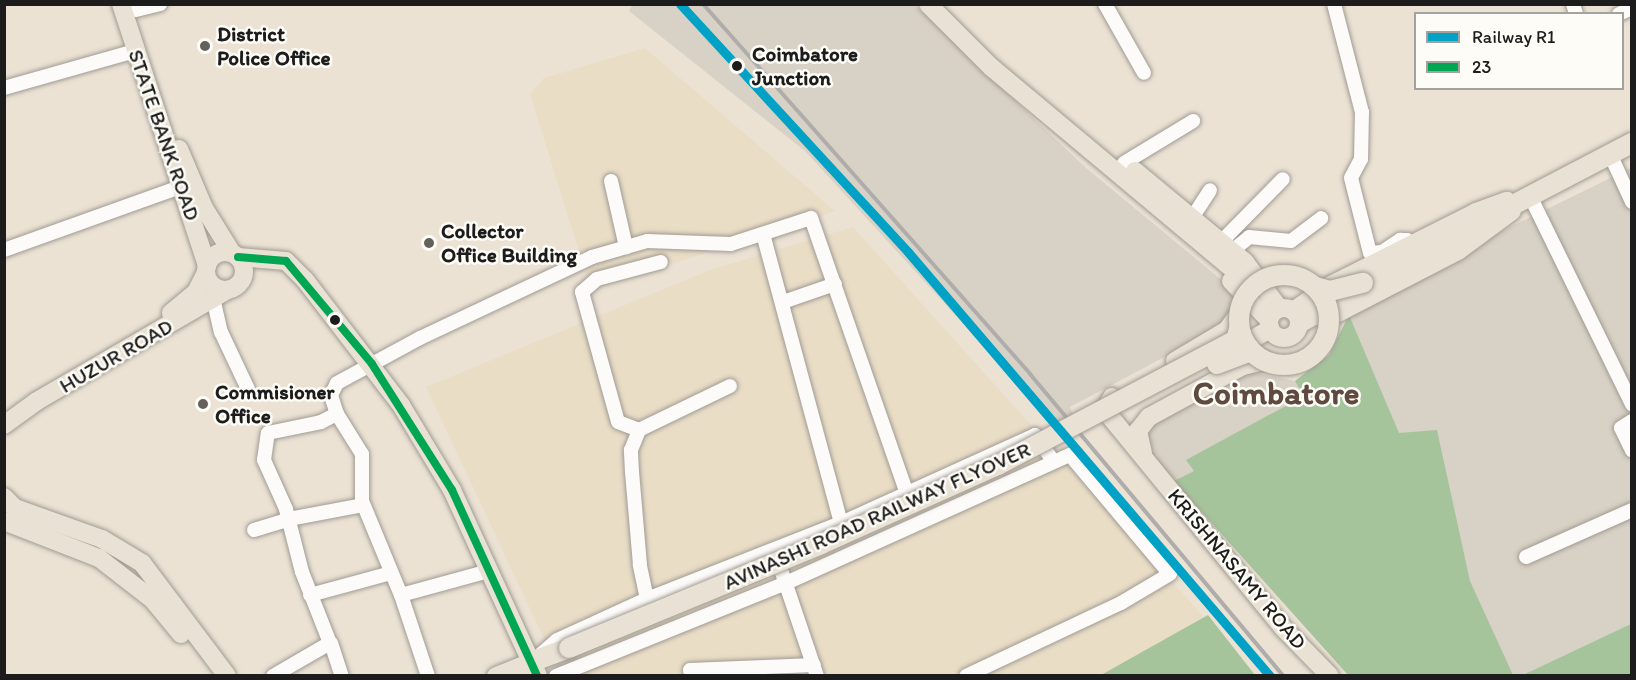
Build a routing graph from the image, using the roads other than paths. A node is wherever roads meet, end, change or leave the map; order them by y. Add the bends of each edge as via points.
1 (160, 4) edge
2 (1105, 4) edge
3 (1334, 4) edge
4 (130, 6) edge
5 (935, 6) edge
6 (135, 51) junction
7 (1144, 73) dead end
8 (4, 88) edge
9 (1192, 121) dead end
10 (1063, 127) junction
11 (1632, 143) edge
12 (1610, 154) junction
13 (1124, 163) junction
14 (1283, 179) dead end
15 (612, 181) dead end
16 (180, 187) junction
17 (1210, 190) dead end
18 (1527, 198) junction
19 (1632, 202) edge
20 (1192, 218) junction
21 (1321, 218) dead end
22 (763, 234) junction
23 (1410, 245) junction
24 (1226, 246) junction
25 (626, 247) junction
26 (4, 250) edge
27 (235, 255) junction
28 (286, 261) junction
29 (661, 262) dead end
30 (207, 269) junction
31 (835, 284) junction
32 (1363, 284) junction
33 (1253, 286) junction
34 (1316, 287) junction
35 (228, 289) junction
36 (783, 302) junction
37 (1328, 307) junction
38 (1282, 319) junction
39 (1248, 339) junction
40 (372, 364) junction
41 (730, 386) dead end
42 (248, 389) dead end
43 (1632, 404) edge
44 (4, 411) edge
45 (337, 414) junction
46 (1632, 421) edge
47 (4, 425) edge
48 (639, 430) junction
49 (1632, 451) edge
50 (1146, 460) junction
51 (1053, 461) junction
52 (907, 494) junction
53 (363, 505) junction
54 (7, 507) edge
55 (1632, 510) edge
56 (289, 519) junction
57 (841, 524) junction
58 (254, 530) dead end
59 (774, 551) junction
60 (1526, 557) dead end
61 (800, 560) dead end
62 (489, 571) junction
63 (391, 573) junction
64 (783, 576) junction
65 (310, 595) junction
66 (401, 595) junction
67 (647, 599) junction
68 (331, 643) dead end
69 (815, 670) edge
70 (541, 672) edge
71 (213, 675) edge
72 (227, 675) edge
73 (273, 675) edge
74 (342, 675) edge
75 (428, 675) edge
76 (496, 675) edge
77 (692, 675) edge
78 (966, 675) edge
79 (1330, 675) edge

1 - 4 street
2 - 7 street
3 - 23 street via 1362,112 1361,159 1351,178 1370,253 1382,252 1400,240 1407,240
4 - 6 main road, STATE BANK ROAD
4 - 27 main road, STATE BANK ROAD via 191,179
5 - 10 main road via 991,67
6 - 8 street
6 - 16 main road, STATE BANK ROAD
9 - 13 street
10 - 13 main road via 1095,139
10 - 33 main road
10 - 38 main road via 1077,154
11 - 12 highway
12 - 18 highway
12 - 19 street
13 - 20 main road
14 - 24 street
15 - 25 street
16 - 26 street
16 - 30 main road, STATE BANK ROAD
17 - 20 street
18 - 23 main road via 1476,212
18 - 32 highway
18 - 38 main road via 1458,251 1338,313
18 - 43 street
20 - 24 main road
21 - 24 street via 1291,241 1249,237
22 - 25 street via 731,244 647,241
22 - 31 street via 811,218
22 - 36 street
23 - 38 main road via 1331,285
24 - 38 main road via 1252,269
25 - 40 street via 582,261
27 - 28 main road
27 - 30 main road via 214,256
27 - 35 main road via 244,267
28 - 35 main road, HUZUR ROAD
28 - 40 main road
29 - 48 street via 597,279 582,292 618,422
30 - 35 main road via 211,284
30 - 44 main road, HUZUR ROAD via 196,292 168,315 97,352
31 - 36 street
31 - 52 street
32 - 34 highway, bridge via 1330,291
32 - 37 highway, bridge via 1335,298
33 - 34 highway, bridge via 1278,274 1305,279
33 - 39 highway, bridge
34 - 37 highway, bridge
35 - 42 street via 221,332
35 - 47 main road, HUZUR ROAD via 37,401
36 - 57 street
37 - 39 highway, bridge via 1326,337 1313,354 1293,364
38 - 39 main road
39 - 50 main road, KRISHNASAMY ROAD via 1243,366 1149,417 1138,431
39 - 50 main road, KRISHNASAMY ROAD via 1227,330 1117,392 1107,404 1108,414
39 - 70 highway, AVINASHI ROAD RAILWAY FLYOVER, bridge via 1227,359 913,518 572,653
40 - 45 street via 337,383 331,395
40 - 62 main road via 452,490
41 - 48 street
45 - 53 street via 362,454
45 - 56 street via 321,422 268,433 264,460
46 - 49 street via 1621,428
48 - 67 street via 632,450 632,472
50 - 79 main road, KRISHNASAMY ROAD via 1283,628
51 - 52 street via 1035,435
51 - 64 street
51 - 78 street via 1070,455 1170,574 1121,603
52 - 57 street
53 - 56 street
53 - 63 street
54 - 71 main road via 119,571 153,600
54 - 72 main road via 102,539 142,563
55 - 60 street
56 - 58 street
56 - 65 street
57 - 59 street
59 - 64 street
59 - 67 street
61 - 64 main road
62 - 66 street
62 - 70 main road
63 - 65 street
63 - 66 street
64 - 69 street
64 - 70 street
65 - 73 street via 330,643
66 - 75 street
67 - 70 street via 557,640
68 - 74 street
69 - 77 street via 690,670
70 - 76 main road

